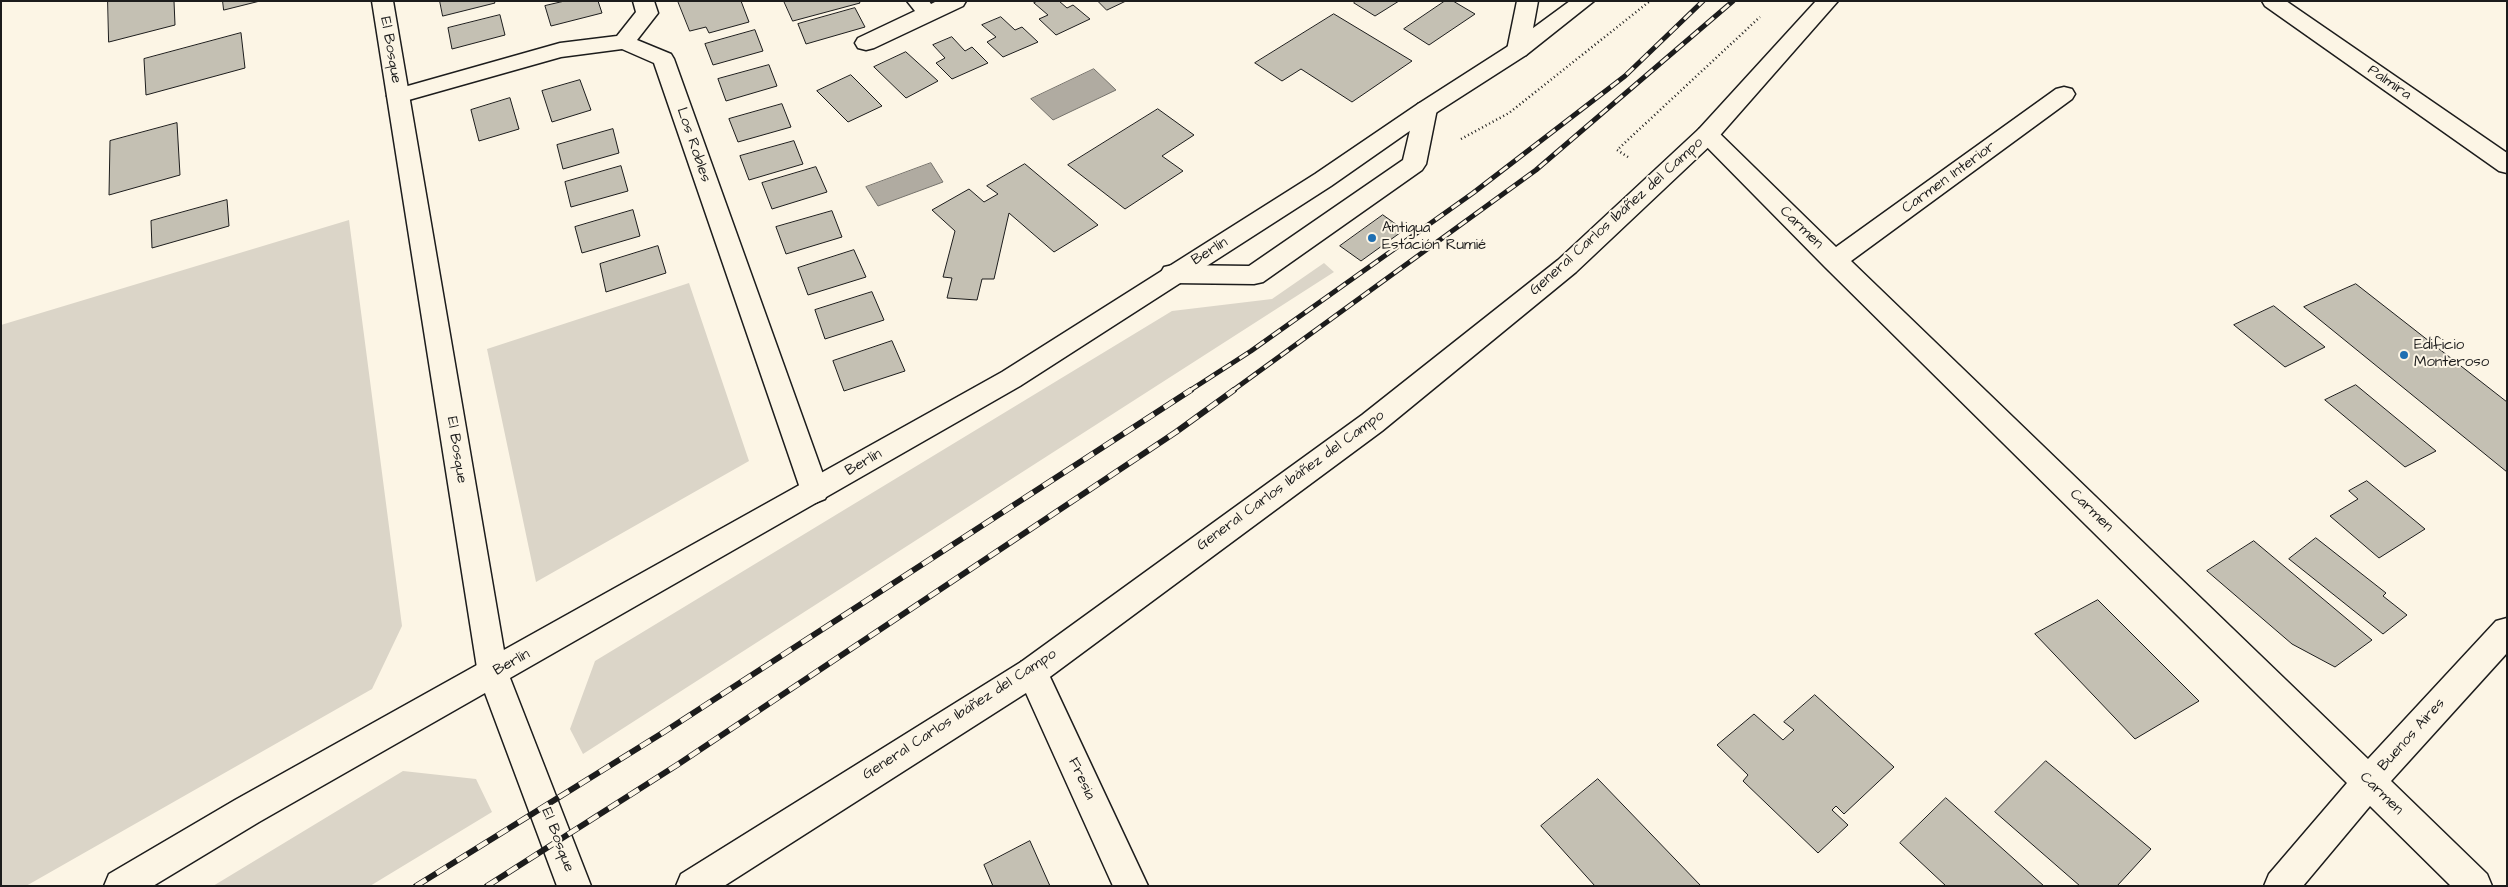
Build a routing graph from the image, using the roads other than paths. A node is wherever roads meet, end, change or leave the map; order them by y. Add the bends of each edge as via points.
1 (382, 1) edge
2 (643, 1) edge
3 (956, 1) edge
4 (1528, 1) edge
5 (1584, 1) edge
6 (1828, 1) edge
7 (2272, 1) edge
8 (923, 7) edge
9 (624, 42) junction
10 (866, 43) dead end
11 (1518, 50) junction
12 (2064, 94) dead end
13 (398, 96) junction
14 (1426, 109) junction
15 (1707, 135) junction
16 (2507, 165) edge
17 (1834, 261) junction
18 (1173, 274) junction
19 (815, 491) junction
20 (2507, 631) edge
21 (1032, 672) junction
22 (493, 674) junction
23 (2369, 782) junction
24 (121, 886) edge
25 (574, 886) edge
26 (693, 886) edge
27 (1131, 886) edge
28 (2281, 886) edge
29 (2475, 886) edge

1 - 13 street, El Bosque
2 - 9 street via 647,13
3 - 8 street
4 - 11 street
5 - 11 street, Berlín
6 - 15 street, General Carlos Ibáñez del Campo
7 - 16 street, Palmira
8 - 10 street
9 - 13 street via 560,50
9 - 19 street, Los Robles via 663,59
11 - 14 street, Berlín
12 - 17 street, Carmen Interior
13 - 22 street, El Bosque
14 - 18 street, Berlín via 1323,180
14 - 18 street via 1414,164 1254,274
15 - 17 street, Carmen
15 - 21 street, General Carlos Ibáñez del Campo via 1567,266 1372,423
17 - 23 street, Carmen
18 - 19 street, Berlín via 1011,379
19 - 22 street, Berlín
20 - 23 street, Buenos Aires
21 - 26 street, General Carlos Ibáñez del Campo
21 - 27 street, Fresia
22 - 24 street, Berlín via 247,811
22 - 25 street, El Bosque
23 - 28 street, Buenos Aires
23 - 29 street, Carmen

